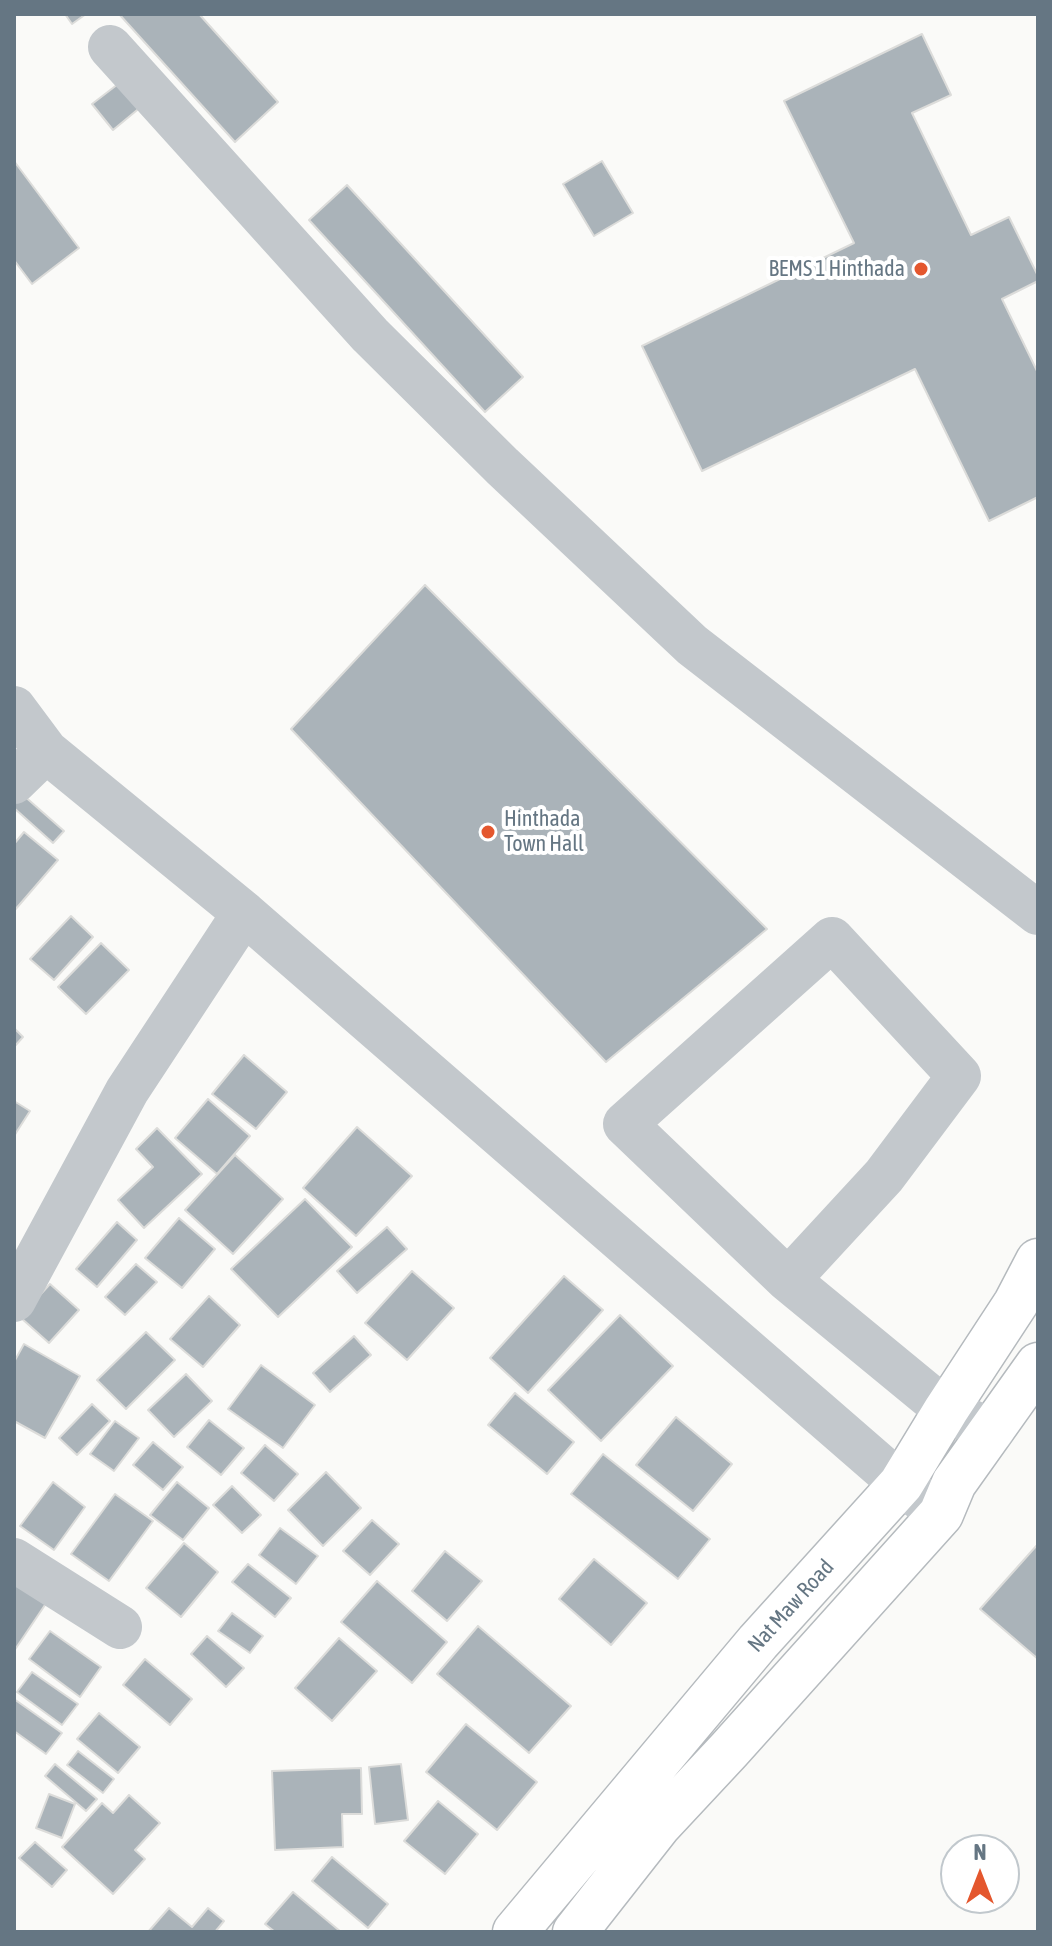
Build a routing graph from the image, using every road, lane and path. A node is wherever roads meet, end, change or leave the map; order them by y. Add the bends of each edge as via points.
1 (110, 47) dead end
2 (14, 708) edge
3 (46, 751) junction
4 (14, 782) edge
5 (244, 913) junction
6 (1038, 913) edge
7 (1038, 1261) edge
8 (788, 1280) junction
9 (14, 1300) edge
10 (1038, 1365) edge
11 (946, 1410) junction
12 (992, 1431) junction
13 (901, 1484) junction
14 (941, 1514) junction
15 (14, 1560) edge
16 (120, 1627) dead end
17 (758, 1642) junction
18 (802, 1670) junction
19 (515, 1932) edge
20 (575, 1932) edge

1 - 6 street via 370,335 692,645
2 - 3 street
3 - 4 street
3 - 5 street
5 - 9 street via 127,1091
5 - 13 street
7 - 11 main road, Nat Maw Road
8 - 8 street via 625,1124 832,939 959,1076 884,1176
8 - 11 street
10 - 12 main road
11 - 12 street
11 - 13 main road, Nat Maw Road
12 - 14 main road via 954,1483
13 - 14 street
13 - 17 main road, Nat Maw Road
14 - 18 main road
15 - 16 street
17 - 18 main road
17 - 19 main road, Nat Maw Road
18 - 20 main road via 659,1825

